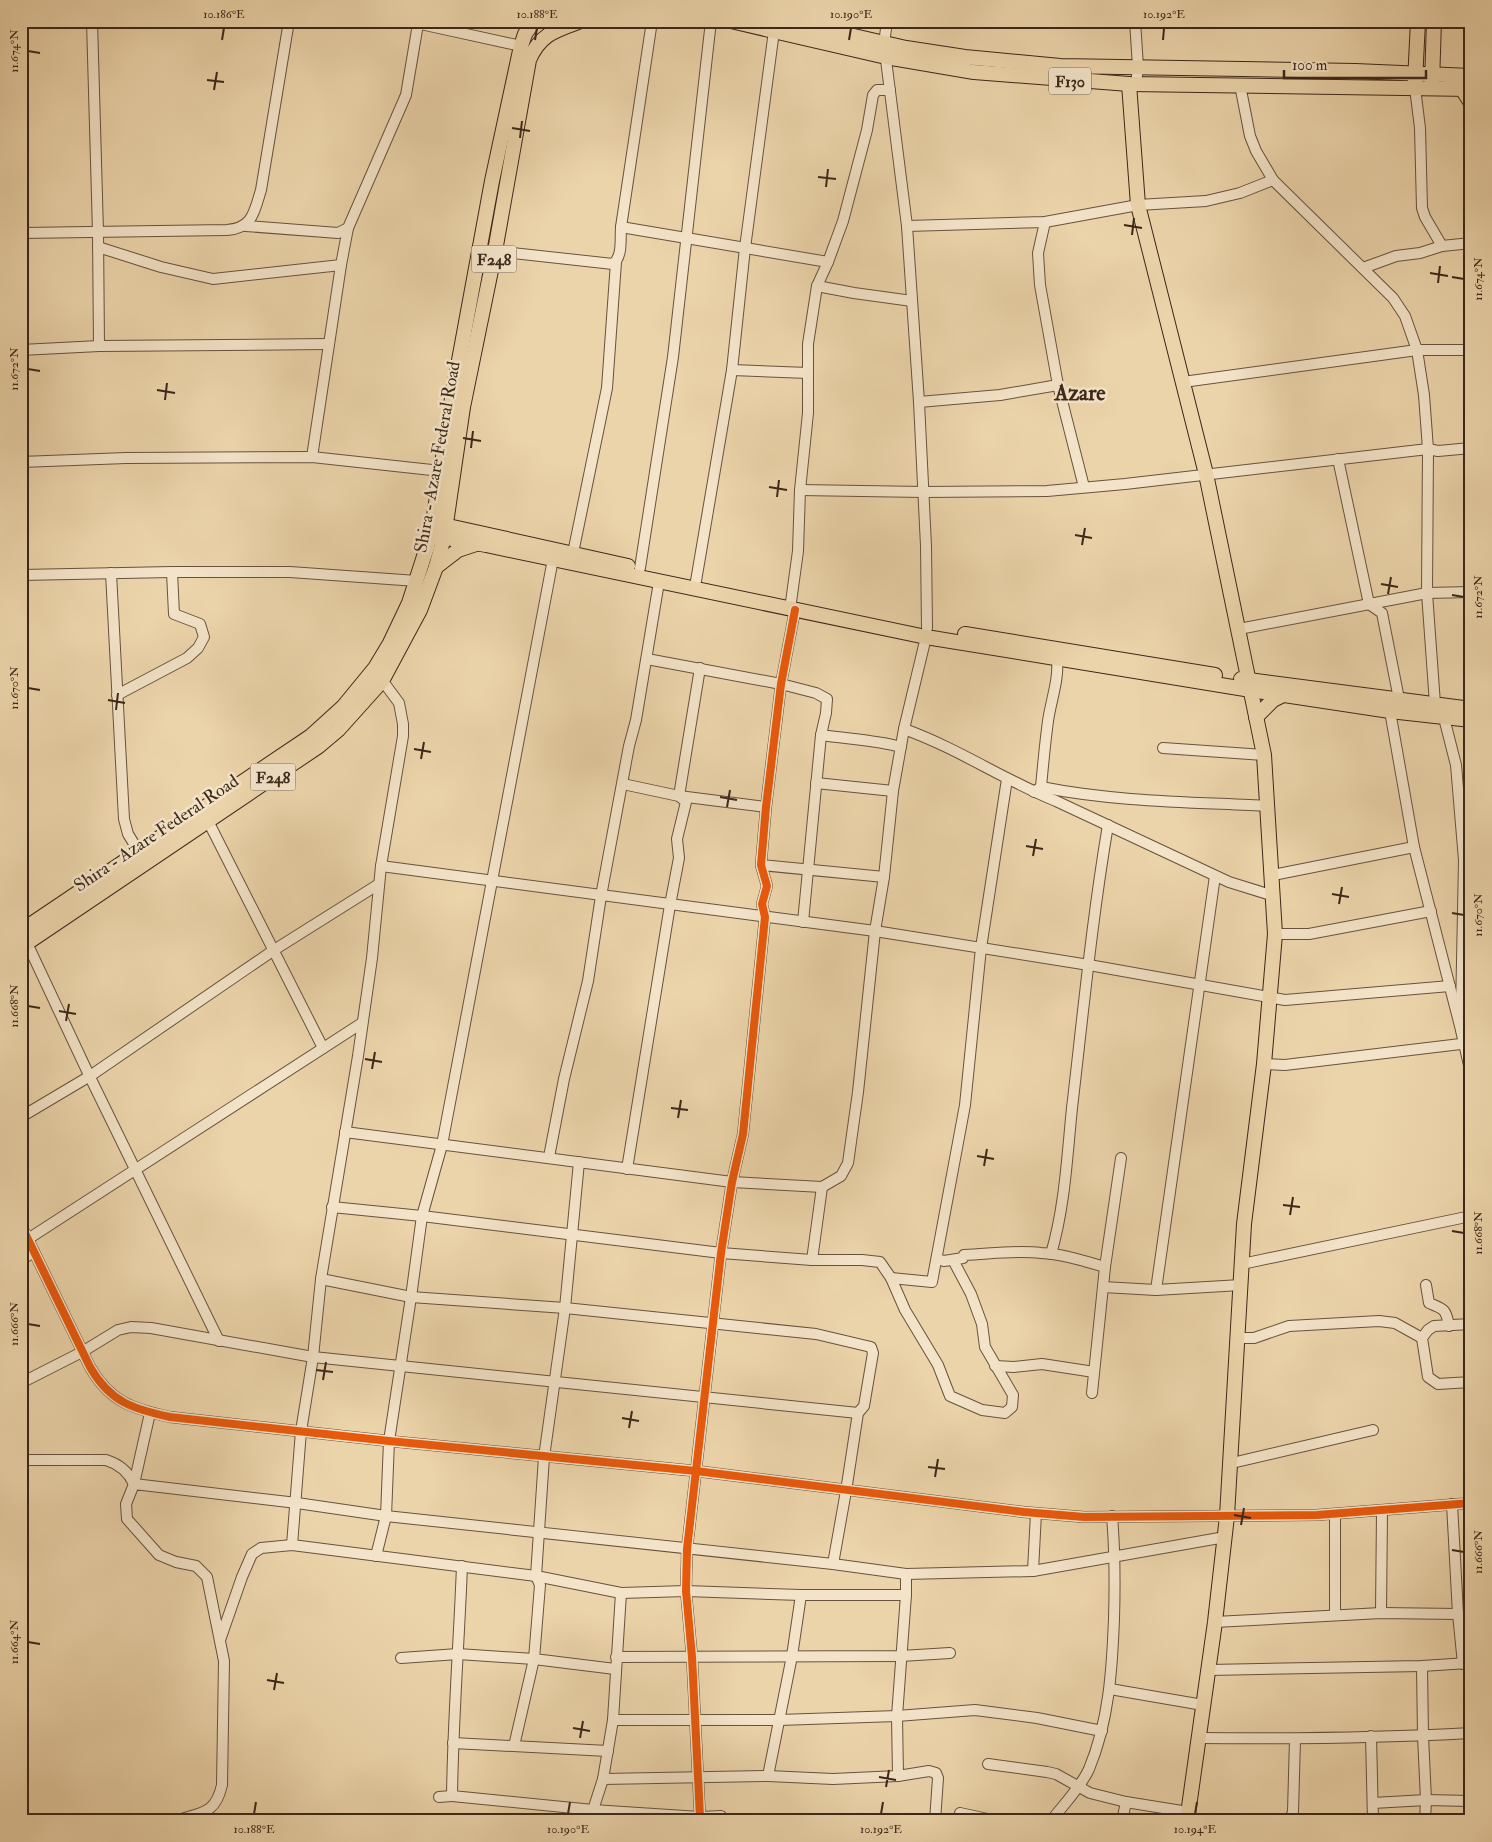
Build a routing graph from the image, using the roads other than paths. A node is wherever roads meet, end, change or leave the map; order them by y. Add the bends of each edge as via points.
1 (92, 21) edge
2 (289, 21) edge
3 (406, 21) edge
4 (534, 21) edge
5 (581, 21) edge
6 (587, 21) edge
7 (598, 21) edge
8 (652, 21) edge
9 (711, 21) edge
10 (731, 21) edge
11 (789, 21) edge
12 (887, 21) edge
13 (1135, 21) edge
14 (1418, 21) edge
15 (1434, 21) edge
16 (418, 24) junction
17 (774, 32) junction
18 (521, 46) junction
19 (1434, 49) junction
20 (885, 50) junction
21 (1138, 67) junction
22 (1415, 81) junction
23 (1432, 82) junction
24 (1466, 82) edge
25 (1133, 84) junction
26 (1240, 85) junction
27 (890, 90) junction
28 (1471, 103) edge
29 (1273, 180) junction
30 (492, 181) junction
31 (507, 181) junction
32 (1138, 205) junction
33 (1045, 222) junction
34 (246, 226) junction
35 (907, 226) junction
36 (621, 227) junction
37 (348, 228) junction
38 (98, 232) junction
39 (21, 233) edge
40 (686, 238) junction
41 (1471, 243) edge
42 (1442, 246) junction
43 (98, 247) junction
44 (745, 248) junction
45 (495, 251) junction
46 (616, 262) junction
47 (828, 262) junction
48 (341, 265) junction
49 (1363, 268) junction
50 (817, 286) junction
51 (912, 301) junction
52 (329, 344) junction
53 (99, 346) junction
54 (21, 350) edge
55 (1417, 350) junction
56 (1471, 350) edge
57 (732, 370) junction
58 (808, 373) junction
59 (1183, 382) junction
60 (1058, 385) junction
61 (919, 402) junction
62 (1471, 448) edge
63 (1428, 449) junction
64 (312, 457) junction
65 (1338, 459) junction
66 (21, 462) edge
67 (441, 471) junction
68 (1206, 474) junction
69 (1084, 487) junction
70 (800, 490) junction
71 (923, 492) junction
72 (450, 497) junction
73 (438, 530) junction
74 (477, 538) junction
75 (574, 554) junction
76 (553, 559) junction
77 (436, 567) junction
78 (640, 568) junction
79 (172, 572) junction
80 (111, 573) junction
81 (21, 575) edge
82 (416, 581) junction
83 (696, 581) junction
84 (659, 582) junction
85 (1471, 592) edge
86 (1427, 593) junction
87 (1369, 604) junction
88 (793, 606) junction
89 (1239, 629) junction
90 (926, 632) junction
91 (647, 659) junction
92 (1057, 659) junction
93 (375, 668) junction
94 (700, 668) junction
95 (382, 681) junction
96 (781, 684) junction
97 (1250, 685) junction
98 (117, 695) junction
99 (1283, 695) junction
100 (1399, 700) junction
101 (1435, 704) junction
102 (1471, 709) edge
103 (1390, 711) junction
104 (1256, 717) junction
105 (1444, 718) junction
106 (1471, 720) edge
107 (904, 729) junction
108 (821, 735) junction
109 (901, 747) junction
110 (1163, 748) dead end
111 (1264, 756) junction
112 (1007, 778) junction
113 (816, 783) junction
114 (623, 784) junction
115 (1038, 789) junction
116 (893, 791) junction
117 (679, 796) junction
118 (1268, 806) junction
119 (766, 807) junction
120 (208, 821) junction
121 (1108, 825) junction
122 (1414, 847) junction
123 (139, 852) junction
124 (761, 865) junction
125 (381, 866) junction
126 (807, 868) junction
127 (1273, 875) junction
128 (1215, 876) junction
129 (884, 877) junction
130 (491, 882) junction
131 (379, 884) junction
132 (1468, 893) edge
133 (601, 896) junction
134 (1274, 896) junction
135 (670, 905) junction
136 (1431, 911) junction
137 (766, 917) junction
138 (803, 922) junction
139 (875, 931) junction
140 (1276, 934) junction
141 (24, 935) edge
142 (982, 948) junction
143 (274, 950) junction
144 (1089, 966) junction
145 (1200, 985) junction
146 (1450, 986) junction
147 (1270, 997) junction
148 (362, 1023) junction
149 (1460, 1026) junction
150 (1468, 1044) edge
151 (323, 1048) junction
152 (1264, 1064) junction
153 (1471, 1074) edge
154 (90, 1076) junction
155 (21, 1117) edge
156 (345, 1132) junction
157 (442, 1145) junction
158 (549, 1157) junction
159 (1121, 1158) dead end
160 (579, 1162) junction
161 (136, 1169) junction
162 (628, 1169) junction
163 (732, 1182) junction
164 (822, 1187) junction
165 (332, 1208) junction
166 (422, 1216) junction
167 (1471, 1216) edge
168 (21, 1225) edge
169 (571, 1235) junction
170 (28, 1239) junction
171 (34, 1252) junction
172 (721, 1253) junction
173 (1051, 1254) junction
174 (937, 1259) junction
175 (21, 1260) edge
176 (812, 1260) junction
177 (953, 1260) junction
178 (1242, 1264) junction
179 (1104, 1267) junction
180 (891, 1278) junction
181 (321, 1279) junction
182 (1241, 1285) junction
183 (1103, 1286) junction
184 (1426, 1286) dead end
185 (1156, 1290) junction
186 (411, 1297) junction
187 (565, 1308) junction
188 (713, 1324) junction
189 (1471, 1324) edge
190 (1449, 1326) junction
191 (1239, 1338) junction
192 (1422, 1338) junction
193 (219, 1341) junction
194 (82, 1352) junction
195 (312, 1357) junction
196 (996, 1366) junction
197 (401, 1367) junction
198 (1094, 1372) junction
199 (555, 1382) junction
200 (1471, 1382) edge
201 (21, 1383) edge
202 (1092, 1392) dead end
203 (704, 1397) junction
204 (150, 1413) junction
205 (858, 1413) junction
206 (1373, 1430) dead end
207 (301, 1431) junction
208 (390, 1441) junction
209 (544, 1457) junction
210 (21, 1460) edge
211 (1232, 1463) junction
212 (696, 1471) junction
213 (134, 1484) junction
214 (846, 1491) junction
215 (297, 1503) junction
216 (1471, 1503) edge
217 (1452, 1504) junction
218 (1382, 1511) junction
219 (1036, 1513) junction
220 (1334, 1514) junction
221 (386, 1516) junction
222 (1112, 1516) junction
223 (1228, 1516) junction
224 (539, 1532) junction
225 (1225, 1537) junction
226 (292, 1545) junction
227 (687, 1549) junction
228 (376, 1556) junction
229 (1116, 1557) junction
230 (833, 1564) junction
231 (462, 1566) junction
232 (1033, 1571) junction
233 (906, 1574) junction
234 (536, 1576) junction
235 (686, 1590) junction
236 (621, 1593) junction
237 (801, 1595) junction
238 (906, 1595) junction
239 (1381, 1613) junction
240 (1458, 1614) junction
241 (1335, 1615) junction
242 (1216, 1622) junction
243 (220, 1641) junction
244 (950, 1653) dead end
245 (458, 1654) junction
246 (792, 1656) junction
247 (901, 1656) junction
248 (692, 1657) junction
249 (401, 1658) dead end
250 (616, 1658) junction
251 (534, 1659) junction
252 (1467, 1664) edge
253 (1422, 1666) junction
254 (615, 1669) junction
255 (1209, 1670) junction
256 (1110, 1689) junction
257 (1204, 1705) junction
258 (897, 1716) junction
259 (613, 1720) junction
260 (779, 1720) junction
261 (695, 1721) junction
262 (1102, 1731) junction
263 (1471, 1733) edge
264 (1371, 1736) junction
265 (1423, 1736) junction
266 (1198, 1738) junction
267 (1295, 1738) junction
268 (453, 1743) junction
269 (514, 1746) junction
270 (608, 1751) junction
271 (988, 1764) dead end
272 (768, 1776) junction
273 (898, 1776) junction
274 (699, 1778) junction
275 (603, 1779) junction
276 (1078, 1786) junction
277 (452, 1796) junction
278 (439, 1797) dead end
279 (1426, 1800) junction
280 (1471, 1801) edge
281 (1126, 1802) junction
282 (1373, 1803) junction
283 (593, 1810) junction
284 (960, 1813) dead end
285 (721, 1816) dead end
286 (1188, 1816) edge
287 (700, 1817) junction
288 (175, 1821) edge
289 (592, 1821) edge
290 (935, 1821) edge
291 (997, 1821) edge
292 (1051, 1821) edge
293 (1122, 1821) edge
294 (1288, 1821) edge
295 (1373, 1821) edge
296 (1425, 1821) edge

1 - 38 street
2 - 34 street via 261,190
3 - 16 street
4 - 18 main road, Shira - Azare Federal Road / F248
5 - 31 main road, Shira - Azare Federal Road / F248 via 554,31 534,47 524,82
6 - 7 main road
8 - 36 street
9 - 40 street
10 - 17 main road, F130
11 - 20 main road, F130
12 - 20 street
13 - 21 street
14 - 22 main road
15 - 19 main road
16 - 18 street
16 - 37 street via 406,95
17 - 20 main road, F130
17 - 44 street
18 - 30 main road, Shira - Azare Federal Road / F248
19 - 23 main road
19 - 24 main road via 1449,69
20 - 21 main road, F130 via 1060,66
20 - 25 main road, F130 via 974,72
20 - 27 street
21 - 22 main road, F130
21 - 25 street
22 - 23 main road, F130
22 - 26 main road, F130
22 - 42 street via 1422,208
23 - 24 main road, F130
24 - 28 main road
25 - 26 main road, F130
25 - 32 main road
26 - 29 street via 1250,136
27 - 35 street
27 - 47 street via 877,90 872,95 867,130 843,221
29 - 32 street via 1240,193 1206,201
29 - 49 street
30 - 31 main road
30 - 67 main road, Shira - Azare Federal Road / F248
31 - 45 main road, Shira - Azare Federal Road / F248
32 - 33 street
32 - 59 main road
33 - 35 street
33 - 60 street via 1038,253 1040,285
34 - 37 street via 338,233
34 - 38 street via 227,230
35 - 51 street
36 - 40 street
36 - 46 street
37 - 48 street
38 - 39 street
38 - 43 street
40 - 44 street
40 - 78 street via 673,357
41 - 42 street
42 - 49 street
43 - 48 street via 213,279
43 - 53 street
44 - 47 street
44 - 57 street
45 - 46 street
45 - 72 main road, Shira - Azare Federal Road / F248 via 463,407
46 - 75 street via 607,388
47 - 50 street
48 - 52 street
49 - 55 street via 1393,298 1405,316
50 - 51 street
50 - 58 street via 808,344
51 - 61 street
52 - 53 street
52 - 64 street
53 - 54 street
55 - 56 street
55 - 59 street
55 - 63 street
57 - 58 street
57 - 83 street
58 - 70 street via 808,413
59 - 68 main road
60 - 61 street via 1000,395
60 - 69 street
61 - 71 street
62 - 63 street
63 - 65 street
63 - 86 street
64 - 66 street
64 - 67 street
65 - 68 street
65 - 87 street
67 - 73 main road, Shira - Azare Federal Road / F248
68 - 69 street
68 - 89 main road
69 - 71 street
70 - 71 street
70 - 88 street
71 - 90 street
72 - 73 main road, Shira - Azare Federal Road / F248
72 - 74 main road via 456,516
73 - 74 main road
73 - 77 main road, Shira - Azare Federal Road / F248
73 - 82 main road, Shira - Azare Federal Road / F248
74 - 75 main road
74 - 76 main road
74 - 77 main road
75 - 78 main road
76 - 84 main road
76 - 130 street
77 - 95 main road, Shira - Azare Federal Road / F248 via 420,610
78 - 83 main road
79 - 80 street
79 - 82 street via 290,572
79 - 98 street via 174,614 200,624 204,636 198,648 186,658
80 - 81 street
80 - 98 street
82 - 93 main road, Shira - Azare Federal Road / F248 via 394,634
83 - 88 main road
84 - 88 main road
84 - 91 street
85 - 86 street
86 - 87 street
86 - 101 street
87 - 89 street
87 - 100 street via 1382,613
88 - 90 main road
88 - 96 street
89 - 97 main road
90 - 92 main road
90 - 97 main road
90 - 107 street
91 - 94 street
91 - 114 street
92 - 97 main road
92 - 115 street
93 - 95 street
93 - 123 main road, Shira - Azare Federal Road / F248 via 311,736
94 - 96 street
94 - 117 street
95 - 120 main road, Shira - Azare Federal Road / F248 via 338,730 319,746
95 - 125 street via 399,703 403,736
96 - 108 street via 827,699
96 - 119 street
97 - 99 main road
97 - 100 main road
97 - 104 main road
98 - 123 street via 125,828
99 - 103 main road
99 - 104 main road via 1269,703
100 - 101 main road
101 - 102 main road
103 - 105 main road
103 - 122 street
104 - 111 main road
105 - 106 main road
105 - 132 street via 1456,765
107 - 109 street
107 - 112 street
108 - 109 street
108 - 113 street
109 - 116 street
110 - 111 street
111 - 118 main road
112 - 115 street
112 - 142 street
113 - 116 street
113 - 126 street
114 - 117 street
114 - 133 street
115 - 118 street via 1152,801
115 - 121 street
116 - 129 street
117 - 119 street
117 - 135 street via 686,802
118 - 127 main road
119 - 124 street
120 - 141 main road, Shira - Azare Federal Road / F248
120 - 143 street
121 - 128 street
121 - 144 street
122 - 127 street
122 - 136 street
123 - 141 main road, Shira - Azare Federal Road / F248
124 - 126 street
124 - 137 street via 768,886 762,904
125 - 130 street
125 - 131 street
126 - 129 street
126 - 138 street
127 - 134 main road
128 - 134 street
128 - 145 street
129 - 139 street
130 - 133 street
130 - 157 street
131 - 143 street
131 - 148 street
132 - 149 street
133 - 135 street
133 - 158 street via 588,981
134 - 140 main road
135 - 137 street
135 - 162 street
136 - 140 street via 1308,934
136 - 146 street
137 - 138 street
137 - 163 street via 743,1134
138 - 139 street
139 - 142 street
139 - 164 street via 848,1163 841,1176
140 - 147 main road
141 - 154 street
142 - 144 street
142 - 174 street via 965,1105
143 - 151 street
143 - 154 street
144 - 145 street
144 - 173 street via 1066,1181 1060,1226
145 - 147 street
145 - 185 street
146 - 147 street via 1285,1000
146 - 149 street
147 - 152 main road
148 - 151 street
148 - 156 street
149 - 150 street
150 - 152 street via 1285,1065
150 - 153 street
151 - 161 street
152 - 178 main road
154 - 155 street
154 - 161 street
156 - 157 street
156 - 165 street
157 - 158 street
157 - 166 street
158 - 160 street
159 - 179 street
160 - 162 street
160 - 169 street
161 - 170 street
161 - 193 street
162 - 163 street
163 - 164 street
163 - 172 street
164 - 176 street
165 - 166 street
165 - 181 street
166 - 169 street
166 - 186 street
167 - 178 street
168 - 170 street
169 - 172 street
169 - 187 street
170 - 171 street
171 - 175 street
171 - 194 street
172 - 176 street
172 - 188 street
173 - 177 street via 964,1255
173 - 179 street
174 - 177 street
174 - 180 street via 932,1282
176 - 180 street via 880,1262
177 - 196 street via 971,1294 982,1324 985,1347
178 - 182 main road
179 - 183 street
180 - 196 street via 905,1310 938,1365 950,1396 982,1410 1005,1414 1012,1407 1013,1395
181 - 186 street
181 - 195 street
182 - 185 street
182 - 191 main road
183 - 185 street
183 - 198 street
184 - 190 street via 1429,1303 1444,1309
186 - 187 street
186 - 197 street
187 - 188 street
187 - 199 street
188 - 203 street
188 - 205 street via 816,1334 871,1347 873,1353 864,1406
189 - 190 street
190 - 192 street via 1434,1326
191 - 192 street via 1254,1338 1289,1326 1379,1320
191 - 211 main road
192 - 200 street via 1428,1377 1438,1384
193 - 194 street via 131,1327 118,1330
193 - 195 street
194 - 201 street
194 - 204 street via 98,1382 110,1394 127,1405
195 - 197 street
195 - 207 street
196 - 198 street via 1042,1364
197 - 199 street
197 - 208 street
198 - 202 street
199 - 203 street
199 - 209 street
203 - 205 street
203 - 212 street
204 - 207 street
204 - 213 street
205 - 214 street
206 - 211 street
207 - 208 street
207 - 215 street
208 - 209 street
208 - 221 street
209 - 212 street
209 - 224 street
210 - 213 street via 106,1460 130,1475
211 - 223 main road
212 - 214 street
212 - 227 street
213 - 215 street
213 - 243 street via 126,1504 127,1519 159,1555 196,1566 206,1577
214 - 219 street
214 - 230 street
215 - 221 street
215 - 226 street
216 - 217 street
217 - 218 street
217 - 240 street
218 - 220 street
218 - 239 street
219 - 222 street
219 - 232 street
220 - 223 street
220 - 241 street
221 - 224 street
221 - 228 street
222 - 223 street
222 - 229 street
223 - 225 main road
224 - 227 street
224 - 234 street
225 - 229 street
225 - 242 main road
226 - 228 street
226 - 243 street via 261,1548 252,1554
227 - 230 street
227 - 235 street
228 - 231 street
229 - 232 street
229 - 256 street
230 - 233 street
231 - 234 street
231 - 245 street
232 - 233 street
233 - 238 street
234 - 236 street
234 - 251 street via 540,1585
235 - 236 street
235 - 237 street
235 - 248 street
236 - 250 street
237 - 238 street
237 - 246 street
238 - 247 street
239 - 240 street
239 - 241 street
240 - 252 street
241 - 242 street
242 - 255 main road
243 - 288 street via 224,1673 219,1799 210,1810
244 - 247 street
245 - 249 street
245 - 251 street
245 - 268 street
246 - 247 street
246 - 248 street
246 - 260 street
247 - 258 street
248 - 250 street
248 - 261 street
250 - 254 street
251 - 254 street
251 - 269 street
252 - 253 street
253 - 255 street
253 - 265 street
254 - 259 street
255 - 257 main road
256 - 257 street
256 - 262 street
257 - 266 main road
258 - 260 street
258 - 262 street via 975,1710
258 - 273 street
259 - 261 street
259 - 270 street
260 - 261 street
260 - 272 street
261 - 274 street
262 - 276 street via 1088,1770
263 - 265 street
264 - 265 street
264 - 267 street
264 - 282 street
265 - 279 street
266 - 267 street
266 - 286 main road
267 - 294 street via 1293,1812
268 - 269 street
268 - 277 street
269 - 270 street
270 - 275 street
271 - 276 street via 1047,1772
272 - 273 street via 833,1779
272 - 274 street
273 - 290 street via 936,1773
274 - 275 street
274 - 287 street
275 - 283 street
276 - 281 street via 1090,1793
276 - 292 street
277 - 278 street
277 - 283 street
279 - 280 street
279 - 282 street
279 - 296 street
281 - 286 street
281 - 293 street
282 - 295 street
283 - 287 street
283 - 289 street
284 - 291 street
285 - 287 street

